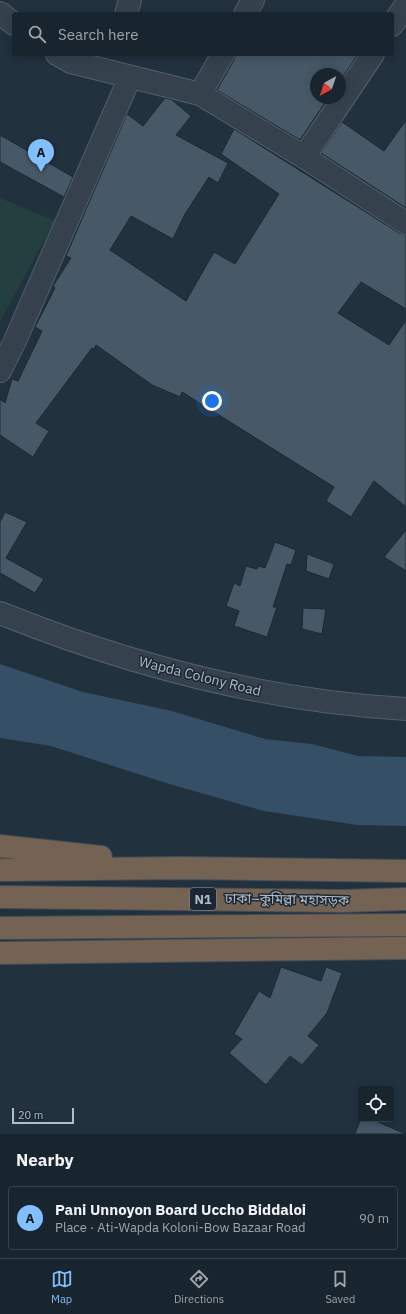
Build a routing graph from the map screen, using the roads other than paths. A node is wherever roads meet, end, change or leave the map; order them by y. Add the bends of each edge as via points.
1 (130, 0) edge
2 (253, 0) edge
3 (406, 5) edge
4 (127, 12) edge
5 (246, 12) edge
6 (0, 13) edge
7 (12, 22) edge
8 (394, 22) edge
9 (60, 56) edge
10 (222, 56) edge
11 (372, 56) edge
12 (118, 68) edge
13 (200, 94) junction
14 (304, 157) junction
15 (406, 223) edge
16 (0, 371) edge
17 (0, 613) edge
18 (406, 709) edge
19 (0, 846) edge
20 (180, 868) junction
21 (0, 870) edge
22 (406, 870) edge
23 (0, 897) edge
24 (406, 899) edge
25 (406, 925) edge
26 (0, 928) edge
27 (406, 948) edge
28 (0, 953) edge

1 - 4 street
2 - 5 street
3 - 8 street
6 - 7 street
9 - 12 street via 71,62
10 - 13 street
11 - 14 street
12 - 13 street
12 - 16 street via 14,343
13 - 14 street
14 - 15 street
17 - 18 street, Wapda Colony Road via 58,637 250,689 359,706
19 - 20 highway
20 - 21 highway
20 - 22 highway
23 - 24 highway, ঢাকা–কুমিল্লা মহাসড়ক / N1
25 - 26 highway, ঢাকা–কুমিল্লা মহাসড়ক / N1
27 - 28 highway

